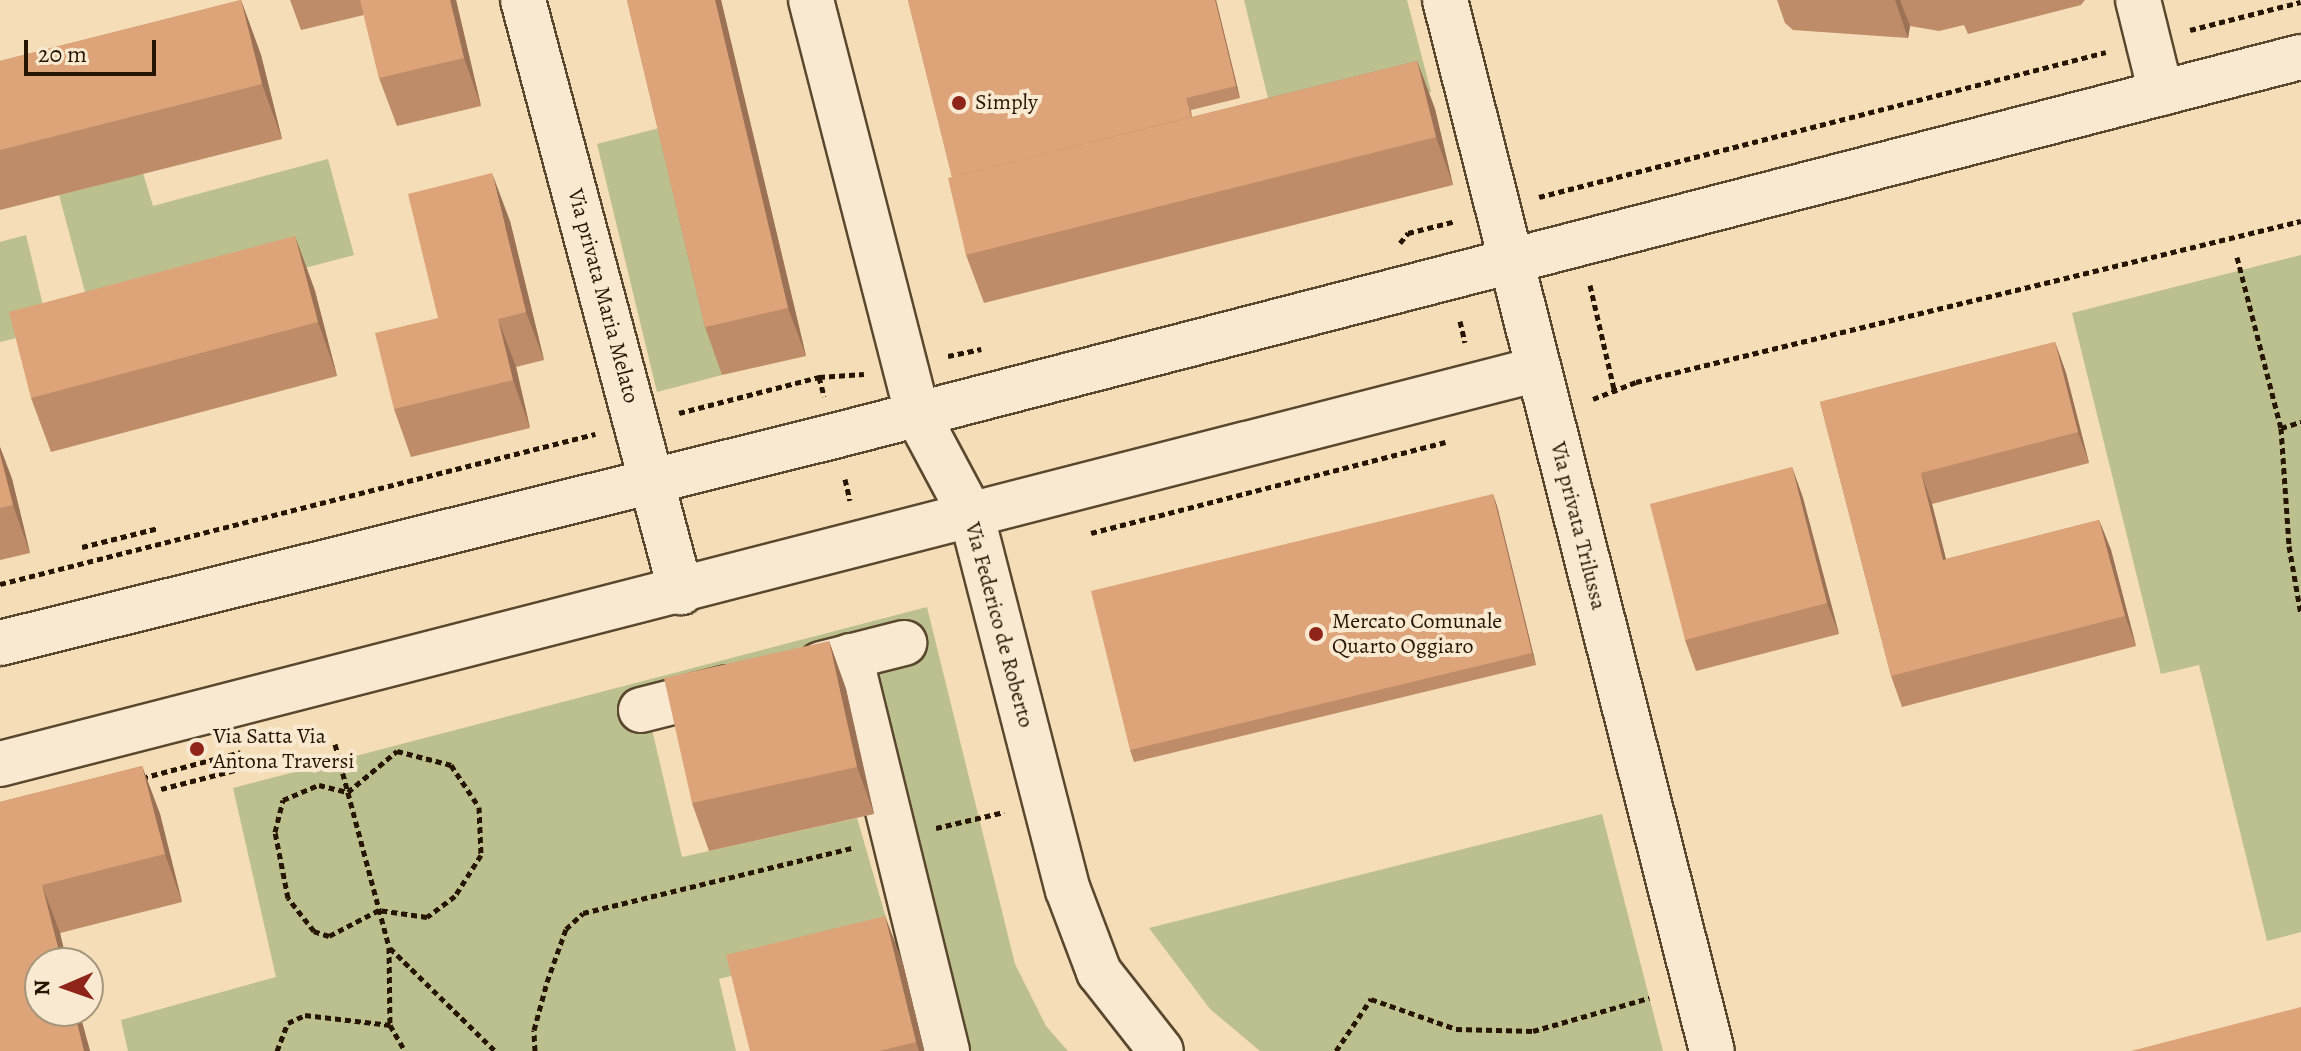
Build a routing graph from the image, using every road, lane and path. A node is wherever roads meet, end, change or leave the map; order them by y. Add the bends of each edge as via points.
1 (523, 0) edge
2 (811, 0) edge
3 (1445, 0) edge
4 (2138, 0) edge
5 (2301, 2) edge
6 (2179, 33) dead end
7 (2118, 49) dead end
8 (2301, 57) edge
9 (2161, 93) junction
10 (1566, 189) dead end
11 (2301, 221) edge
12 (1436, 227) dead end
13 (2237, 257) dead end
14 (1510, 259) junction
15 (1448, 275) junction
16 (1589, 280) dead end
17 (1538, 369) junction
18 (880, 372) dead end
19 (1476, 386) junction
20 (917, 414) junction
21 (667, 416) dead end
22 (2301, 422) edge
23 (2281, 428) junction
24 (600, 433) dead end
25 (1456, 437) dead end
26 (653, 480) junction
27 (972, 517) junction
28 (159, 528) dead end
29 (1083, 535) dead end
30 (82, 547) dead end
31 (0, 584) edge
32 (681, 592) junction
33 (2301, 615) edge
34 (0, 643) edge
35 (904, 643) dead end
36 (850, 656) junction
37 (641, 710) dead end
38 (335, 744) dead end
39 (275, 760) dead end
40 (0, 764) edge
41 (161, 789) dead end
42 (348, 792) junction
43 (1046, 801) junction
44 (894, 837) junction
45 (379, 910) junction
46 (389, 947) junction
47 (1649, 998) dead end
48 (390, 1025) junction
49 (277, 1051) edge
50 (405, 1051) edge
51 (495, 1051) edge
52 (535, 1051) edge
53 (947, 1051) edge
54 (1161, 1051) edge
55 (1336, 1051) edge
56 (1712, 1051) edge

1 - 26 street, Via privata Maria Melato
2 - 20 street, Via Federico de Roberto
3 - 14 street, Via privata Trilussa
4 - 9 street
5 - 6 path
7 - 10 path
8 - 9 street
9 - 14 street
11 - 16 path via 1636,382 1615,393
12 - 15 path
13 - 23 path
14 - 15 street
14 - 17 street, Via privata Trilussa
15 - 19 path
15 - 20 street
17 - 19 street
17 - 56 street, Via privata Trilussa
18 - 21 path via 819,377
19 - 27 street
20 - 26 street
20 - 27 street, Via Federico de Roberto
22 - 23 path
23 - 33 path via 2289,546
24 - 31 path
25 - 29 path
26 - 32 street, Via privata Maria Melato
26 - 34 street
27 - 32 street
27 - 43 street, Via Federico de Roberto
28 - 30 path
32 - 40 street
35 - 36 street
36 - 37 street
36 - 44 street
38 - 42 path
39 - 41 path
42 - 45 path
42 - 45 path via 319,785 283,800 275,832 288,898 314,931 329,936
42 - 45 path via 397,751 451,765 479,807 481,855 455,896 427,917
43 - 44 path
43 - 54 street, Via Federico de Roberto via 1068,890 1099,972
44 - 52 path via 583,913 566,929 547,982 534,1030
44 - 53 street
45 - 46 path
46 - 48 path
46 - 51 path
47 - 55 path via 1533,1031 1456,1029 1371,999
48 - 49 path via 305,1015 288,1023
48 - 50 path

